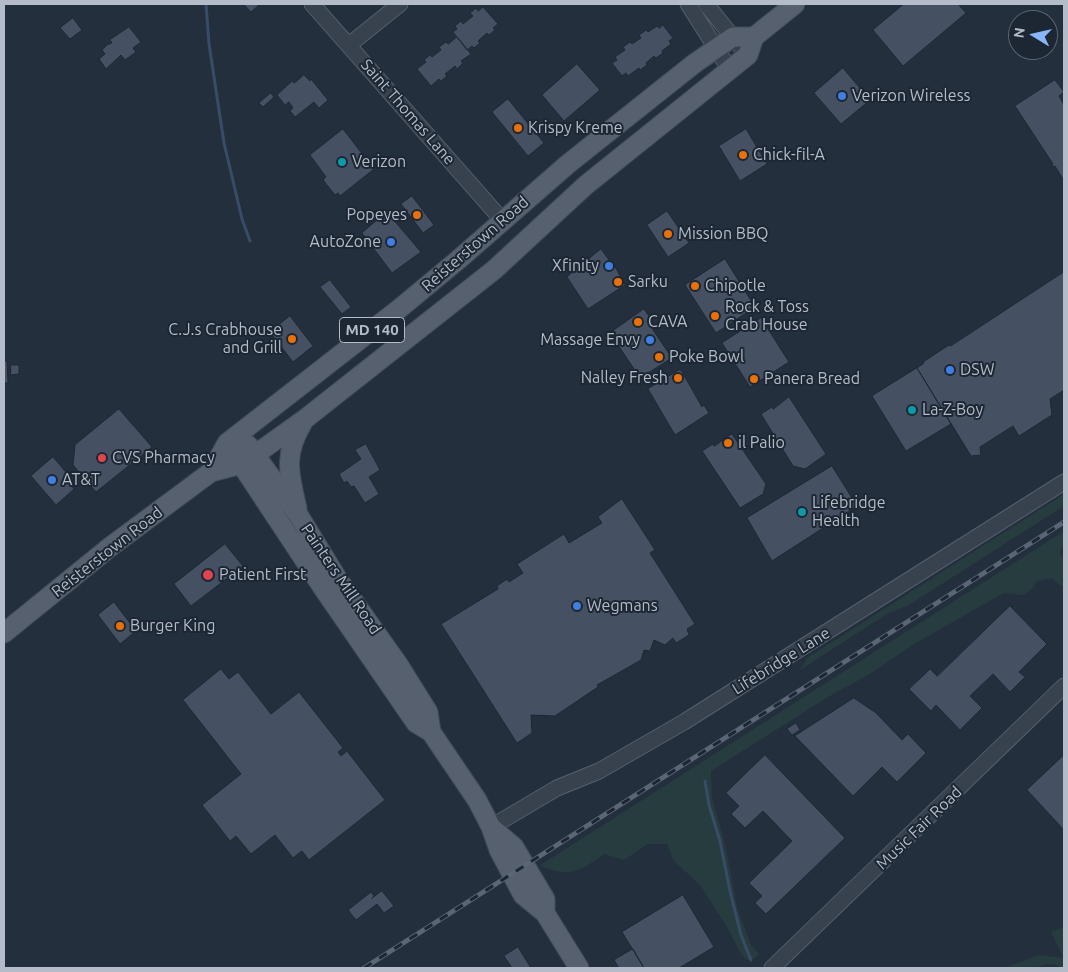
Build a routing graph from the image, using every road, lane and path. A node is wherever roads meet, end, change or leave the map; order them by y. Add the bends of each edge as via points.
1 (312, 4) edge
2 (400, 4) edge
3 (688, 4) edge
4 (706, 4) edge
5 (795, 4) edge
6 (754, 37) junction
7 (733, 38) junction
8 (349, 45) junction
9 (717, 48) junction
10 (748, 55) junction
11 (730, 70) junction
12 (503, 221) junction
13 (305, 419) junction
14 (232, 438) junction
15 (248, 459) junction
16 (211, 472) junction
17 (1064, 482) edge
18 (299, 516) junction
19 (4, 633) edge
20 (1064, 686) edge
21 (431, 732) junction
22 (491, 827) junction
23 (580, 968) edge
24 (772, 968) edge

1 - 8 street, Saint Thomas Lane
2 - 8 street
3 - 9 street
4 - 7 street
5 - 6 main road
6 - 7 main road, Reisterstown Road / MD 140
6 - 10 main road
7 - 9 main road, Reisterstown Road / MD 140
7 - 10 street
8 - 12 street, Saint Thomas Lane
9 - 11 street
9 - 12 main road, Reisterstown Road / MD 140 via 568,164
10 - 11 main road, Reisterstown Road / MD 140
11 - 13 main road, Reisterstown Road / MD 140 via 586,185 494,270
12 - 14 main road, Reisterstown Road / MD 140 via 398,309
13 - 15 main road, Reisterstown Road / MD 140
13 - 18 main road via 295,437 289,460
14 - 15 main road, Painters Mill Road
14 - 16 main road, Reisterstown Road / MD 140
15 - 16 main road, Reisterstown Road / MD 140
15 - 18 main road, Painters Mill Road
15 - 21 main road, Painters Mill Road via 323,588 416,723
16 - 19 main road, Reisterstown Road / MD 140
17 - 22 street, Lifebridge Lane via 684,722 599,771 556,788
18 - 21 main road, Painters Mill Road via 428,712
20 - 24 street, Music Fair Road
21 - 22 main road, Painters Mill Road via 477,800
22 - 23 main road, Painters Mill Road via 499,850 523,895 545,913

